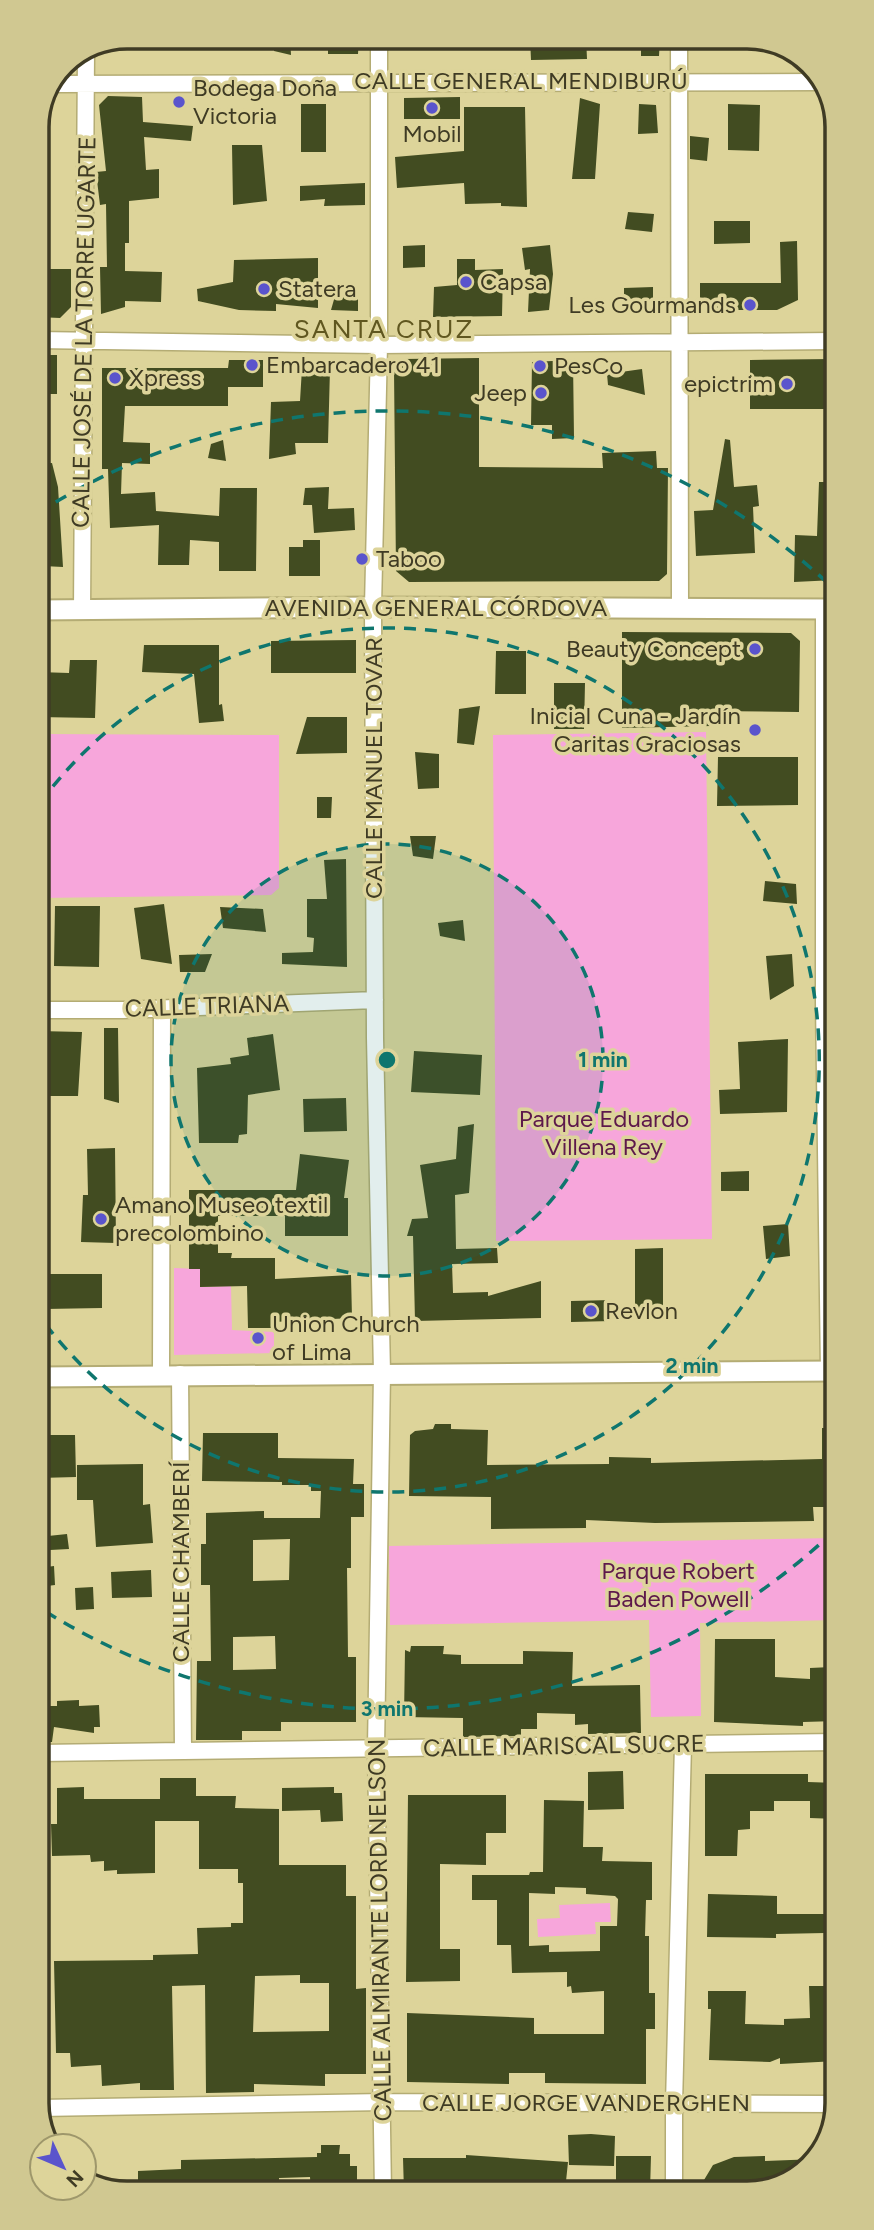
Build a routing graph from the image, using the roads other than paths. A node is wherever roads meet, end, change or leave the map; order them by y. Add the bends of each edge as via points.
1 (380, 49) edge
2 (678, 49) edge
3 (86, 60) edge
4 (379, 80) junction
5 (679, 81) junction
6 (811, 82) edge
7 (86, 83) junction
8 (62, 84) edge
9 (49, 340) edge
10 (82, 340) junction
11 (680, 340) junction
12 (825, 341) edge
13 (379, 345) junction
14 (373, 607) junction
15 (680, 609) junction
16 (825, 609) edge
17 (49, 610) edge
18 (82, 610) junction
19 (825, 923) edge
20 (375, 1000) junction
21 (162, 1008) junction
22 (49, 1010) edge
23 (825, 1042) edge
24 (825, 1371) edge
25 (382, 1373) junction
26 (171, 1375) junction
27 (49, 1377) edge
28 (825, 1742) edge
29 (683, 1744) junction
30 (376, 1748) junction
31 (183, 1751) junction
32 (49, 1753) edge
33 (384, 2102) junction
34 (825, 2104) edge
35 (674, 2105) junction
36 (49, 2108) edge
37 (383, 2181) edge
38 (674, 2181) edge

1 - 4 street, CALLE MANUEL TOVAR
2 - 5 street
3 - 7 street, CALLE JOSÉ DE LA TORRE UGARTE
4 - 5 street, CALLE GENERAL MENDIBURÚ
4 - 7 street, CALLE GENERAL MENDIBURÚ
4 - 13 street, CALLE MANUEL TOVAR
5 - 6 street, CALLE GENERAL MENDIBURÚ
5 - 11 street
7 - 8 street, CALLE GENERAL MENDIBURÚ
7 - 10 street, CALLE JOSÉ DE LA TORRE UGARTE
9 - 10 street
10 - 13 street
10 - 18 street, CALLE JOSÉ DE LA TORRE UGARTE
11 - 12 street
11 - 13 street
11 - 15 street
13 - 14 street, CALLE MANUEL TOVAR
14 - 15 street, AVENIDA GENERAL CÓRDOVA
14 - 18 street, AVENIDA GENERAL CÓRDOVA
14 - 20 street, CALLE MANUEL TOVAR
15 - 16 street, AVENIDA GENERAL CÓRDOVA
17 - 18 street, AVENIDA GENERAL CÓRDOVA
19 - 23 street
20 - 21 street, CALLE TRIANA
20 - 25 street, CALLE MANUEL TOVAR
21 - 22 street, CALLE TRIANA
21 - 26 street, CALLE CHAMBERÍ
24 - 25 street
25 - 26 street
25 - 30 street, CALLE ALMIRANTE LORD NELSON
26 - 27 street
26 - 31 street, CALLE CHAMBERÍ
28 - 29 street, CALLE MARISCAL SUCRE
29 - 30 street, CALLE MARISCAL SUCRE
29 - 35 street
30 - 31 street, CALLE MARISCAL SUCRE
30 - 33 street, CALLE ALMIRANTE LORD NELSON
31 - 32 street, CALLE MARISCAL SUCRE
33 - 35 street, CALLE JORGE VANDERGHEN
33 - 36 street, CALLE JORGE VANDERGHEN
33 - 37 street, CALLE ALMIRANTE LORD NELSON
34 - 35 street, CALLE JORGE VANDERGHEN
35 - 38 street

